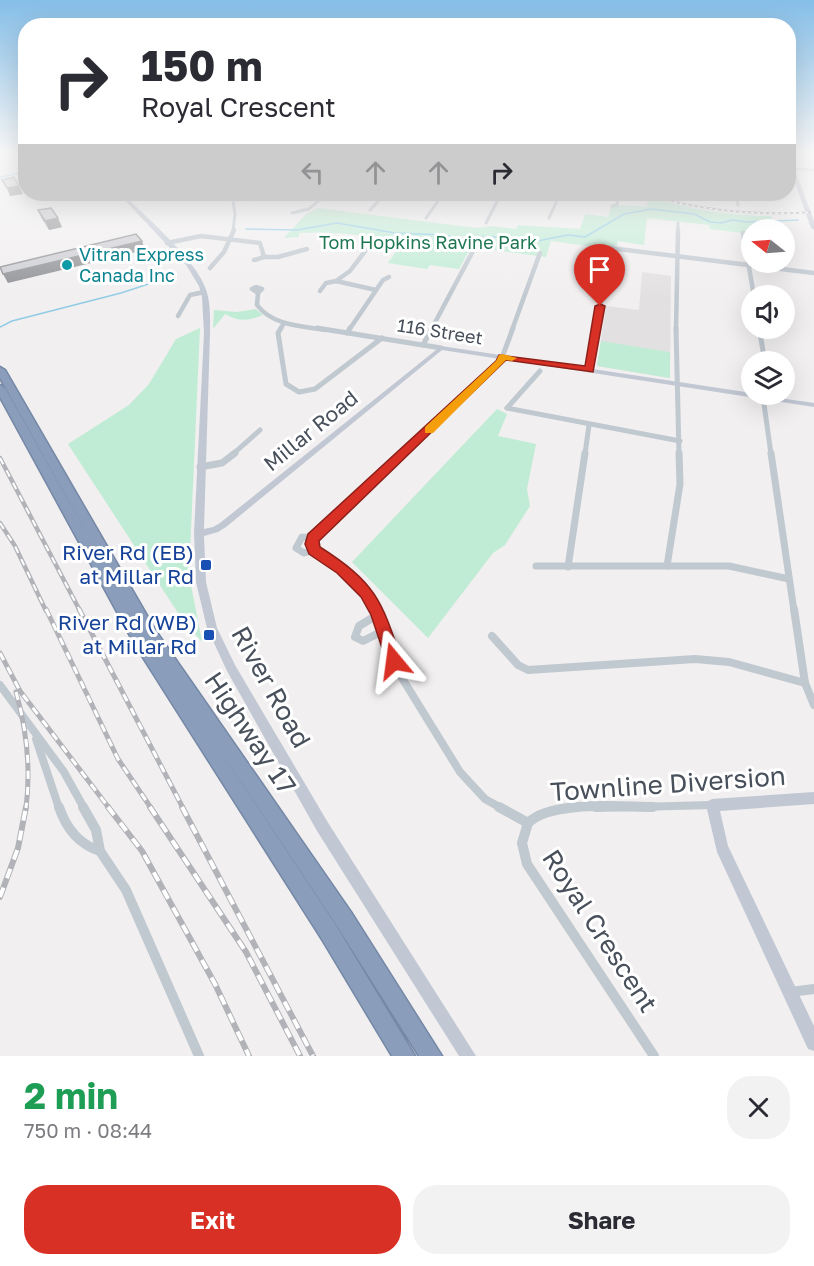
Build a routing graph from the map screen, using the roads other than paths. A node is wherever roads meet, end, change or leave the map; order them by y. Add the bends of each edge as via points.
1 (128, 201) edge
2 (233, 201) edge
3 (318, 201) edge
4 (378, 201) edge
5 (438, 201) edge
6 (497, 201) edge
7 (557, 201) edge
8 (618, 201) edge
9 (737, 201) edge
10 (803, 201) edge
11 (738, 205) dead end
12 (612, 206) dead end
13 (370, 210) dead end
14 (292, 213) dead end
15 (426, 218) dead end
16 (549, 218) dead end
17 (486, 223) dead end
18 (678, 223) dead end
19 (814, 228) edge
20 (231, 239) junction
21 (167, 243) junction
22 (307, 249) dead end
23 (366, 250) dead end
24 (473, 251) dead end
25 (540, 253) dead end
26 (264, 256) junction
27 (677, 256) junction
28 (254, 260) dead end
29 (741, 264) edge
30 (210, 268) dead end
31 (795, 271) edge
32 (814, 273) edge
33 (389, 277) dead end
34 (336, 281) junction
35 (376, 290) junction
36 (320, 291) dead end
37 (204, 292) junction
38 (258, 293) dead end
39 (178, 316) dead end
40 (284, 323) junction
41 (347, 333) junction
42 (381, 338) junction
43 (423, 345) junction
44 (441, 348) junction
45 (503, 357) junction
46 (0, 370) edge
47 (589, 370) junction
48 (540, 371) dead end
49 (678, 384) junction
50 (0, 388) edge
51 (741, 392) edge
52 (795, 401) edge
53 (764, 405) edge
54 (814, 405) edge
55 (589, 425) junction
56 (260, 430) dead end
57 (680, 441) junction
58 (200, 467) junction
59 (199, 533) junction
60 (313, 538) junction
61 (314, 550) junction
62 (536, 566) dead end
63 (667, 566) junction
64 (568, 567) junction
65 (789, 579) junction
66 (379, 614) junction
67 (385, 630) junction
68 (492, 636) dead end
69 (805, 683) junction
70 (0, 685) edge
71 (814, 705) edge
72 (33, 730) junction
73 (814, 798) edge
74 (712, 805) junction
75 (528, 823) junction
76 (100, 851) junction
77 (814, 989) edge
78 (789, 992) junction
79 (814, 1043) edge
80 (199, 1056) edge
81 (404, 1056) edge
82 (431, 1056) edge
83 (468, 1056) edge
84 (654, 1056) edge

1 - 21 street
2 - 20 street via 236,217
3 - 14 street via 309,209
4 - 13 street
5 - 15 street
6 - 17 street
7 - 16 street
8 - 12 street
9 - 11 street
10 - 19 street
18 - 27 street
20 - 21 street via 201,236
20 - 26 street via 260,243
20 - 30 street
21 - 37 street via 201,283
22 - 26 street via 291,255
23 - 34 street via 350,271
24 - 43 street
25 - 45 street
26 - 28 street
27 - 29 street
27 - 47 street via 610,248
27 - 49 street
31 - 32 street
33 - 35 street
34 - 35 street
34 - 36 street via 326,283
35 - 41 street
37 - 39 street via 190,295
37 - 58 street, River Road via 207,322
38 - 40 street, 116 Street via 256,305
40 - 41 street, 116 Street
40 - 42 street via 278,333 286,384 301,393 315,389
41 - 42 street, 116 Street
42 - 43 street, 116 Street
43 - 44 street, 116 Street
44 - 45 street, 116 Street
44 - 59 street, Millar Road via 223,525
45 - 47 street, 116 Street
45 - 60 street
46 - 82 highway, Highway 17 via 151,635 344,919
47 - 49 street, 116 Street
48 - 55 street via 507,408
49 - 51 street, 116 Street
49 - 57 street
50 - 81 highway, Highway 17 via 140,641 330,934
52 - 54 street, 116 Street
53 - 65 street
55 - 57 street
55 - 64 street
56 - 58 street via 222,464
57 - 63 street via 680,484
58 - 59 street, River Road
59 - 83 street, River Road via 205,605 231,668 335,849
60 - 61 street
60 - 61 street via 302,537 296,548 304,553
61 - 66 street via 348,573
62 - 64 street
63 - 64 street
63 - 65 street via 729,566
65 - 69 street
66 - 67 street
66 - 67 street via 359,626 355,637 363,641
67 - 75 street via 402,678 460,772 484,799
68 - 69 street via 518,665 528,670 695,659 729,663
69 - 71 street
70 - 72 street
72 - 76 street via 64,772 96,830
72 - 76 street via 63,820 84,846
73 - 74 street, Townline Diversion
74 - 75 street, Townline Diversion via 559,809 535,816
74 - 78 street via 722,847
75 - 84 street, Royal Crescent via 522,841 527,864
76 - 80 street via 126,890
77 - 78 street
78 - 79 street

